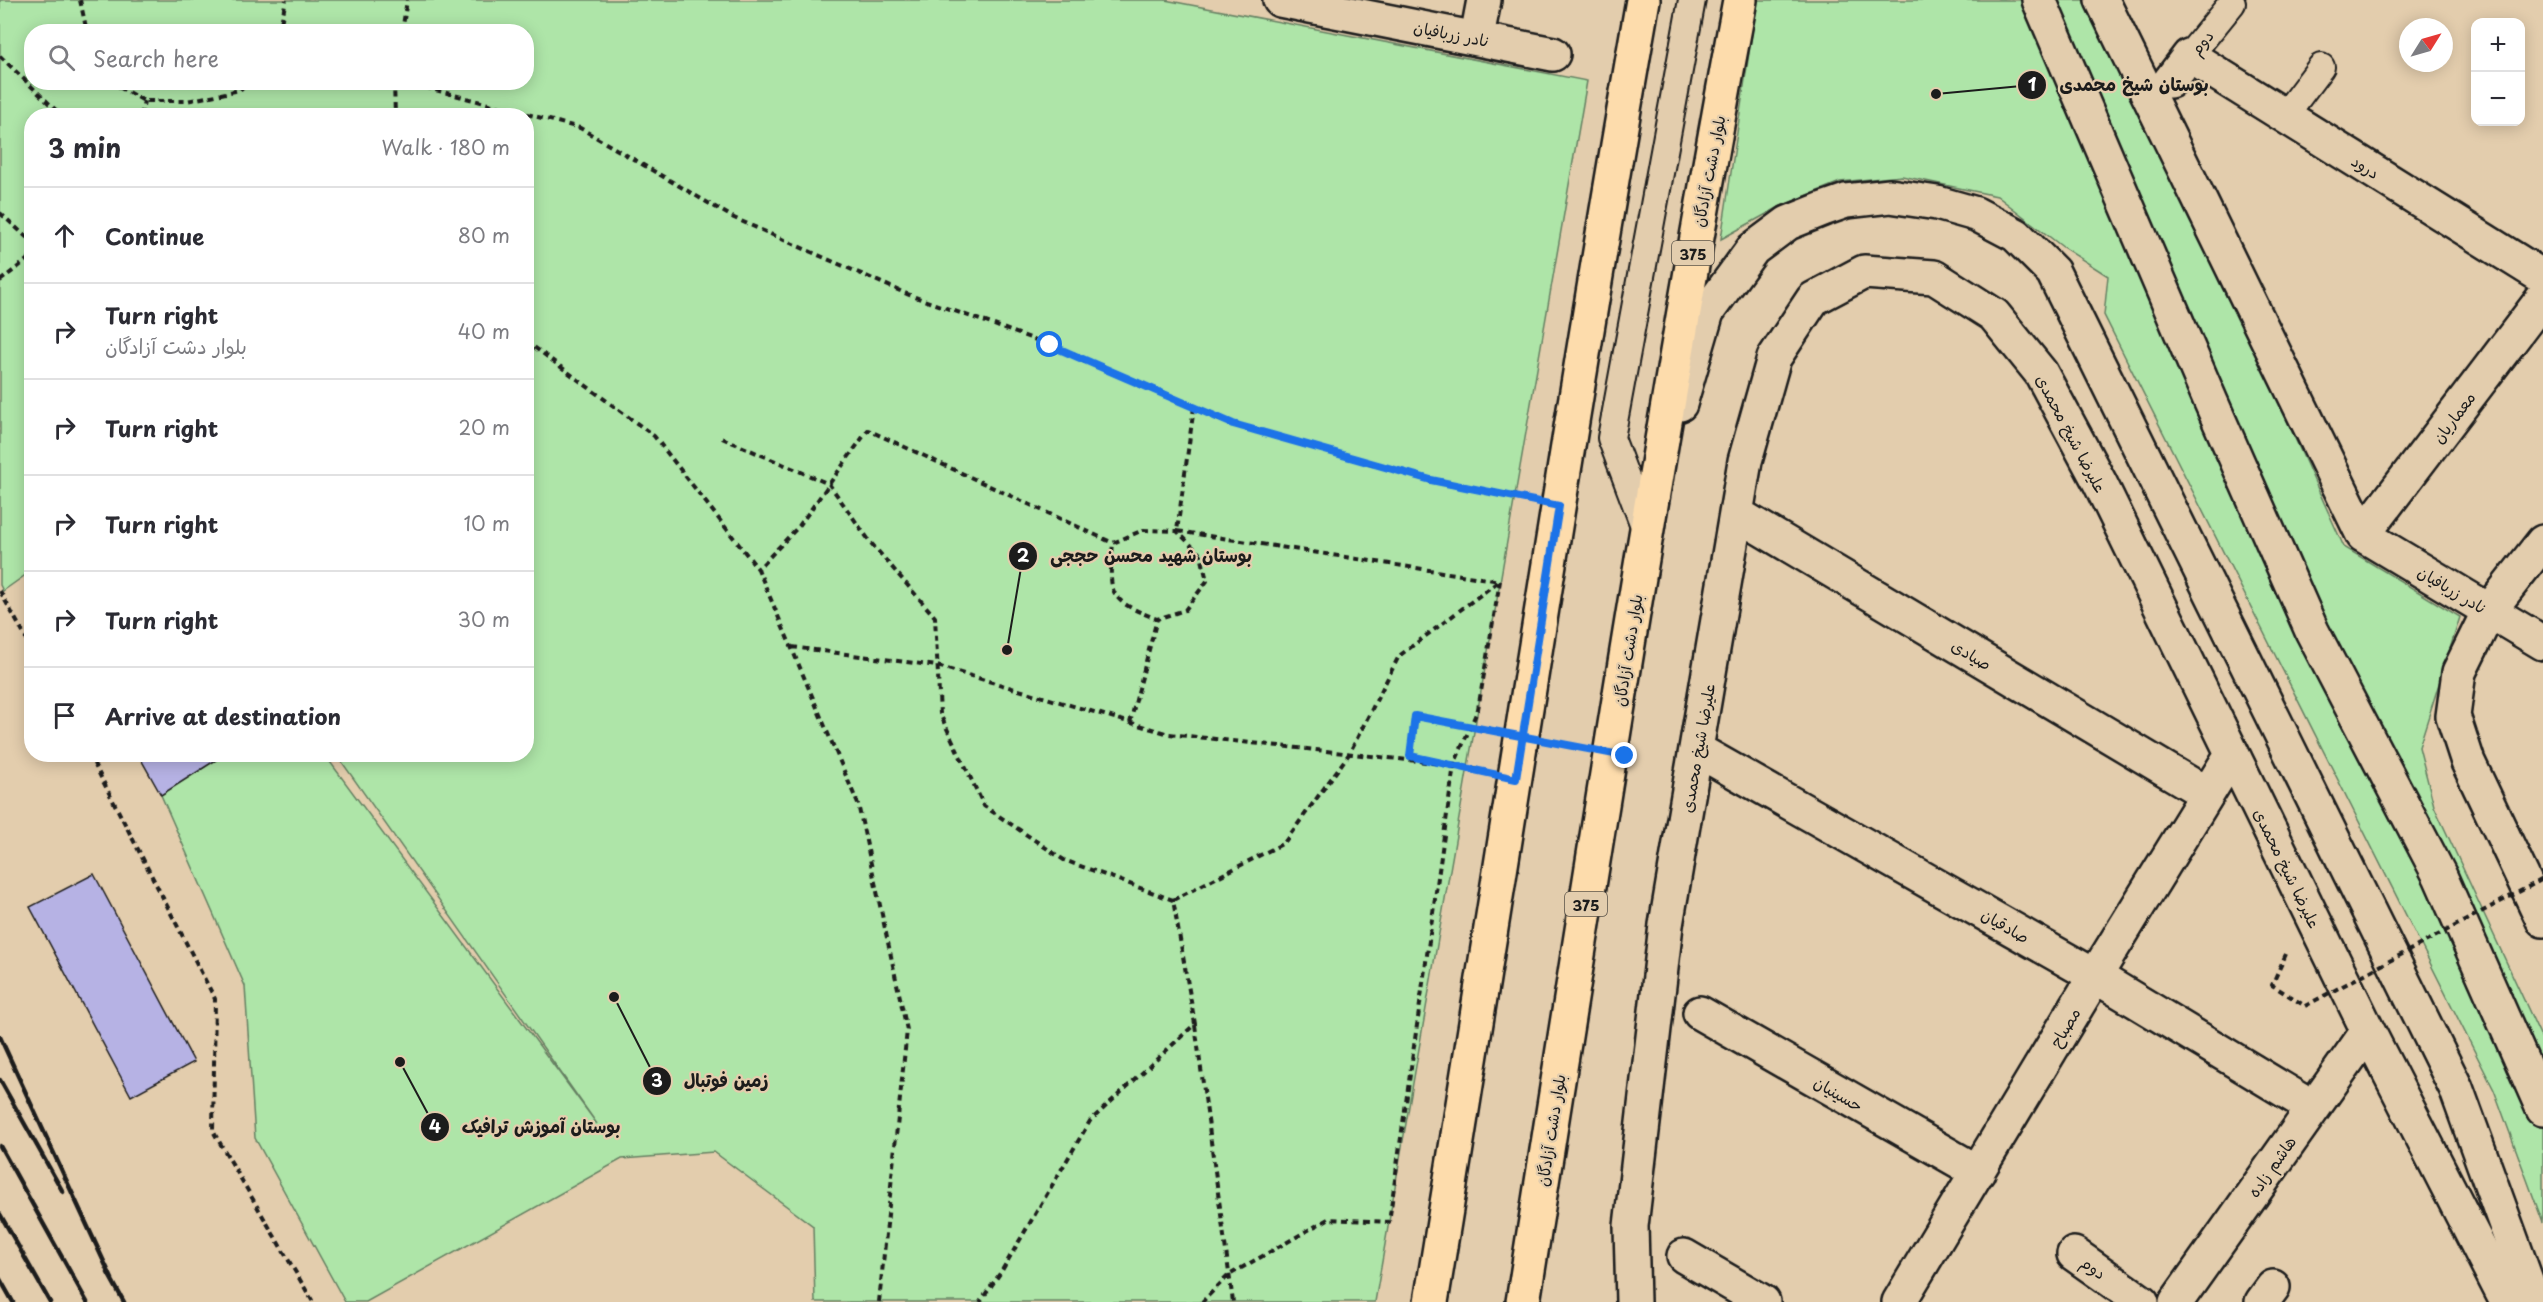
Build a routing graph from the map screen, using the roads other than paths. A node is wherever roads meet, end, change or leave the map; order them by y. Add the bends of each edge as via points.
1 (1484, 0) edge
2 (1643, 0) edge
3 (1692, 0) edge
4 (1740, 0) edge
5 (2039, 0) edge
6 (2102, 0) edge
7 (1300, 2) edge
8 (2232, 3) dead end
9 (1477, 37) junction
10 (1553, 54) dead end
11 (2321, 67) dead end
12 (2180, 68) joint
13 (2285, 115) junction
14 (2543, 276) edge
15 (2543, 298) edge
16 (1737, 514) junction
17 (1648, 518) junction
18 (2363, 535) junction
19 (2543, 542) edge
20 (2489, 611) junction
21 (2543, 643) edge
22 (1696, 750) junction
23 (2232, 754) junction
24 (2207, 794) junction
25 (2543, 920) edge
26 (2095, 976) junction
27 (1700, 1013) dead end
28 (2368, 1031) junction
29 (2312, 1107) junction
30 (2543, 1109) edge
31 (1978, 1172) junction
32 (2074, 1254) dead end
33 (1683, 1256) dead end
34 (1431, 1302) edge
35 (1523, 1302) edge
36 (1633, 1302) edge
37 (1763, 1302) edge
38 (1899, 1302) edge
39 (2142, 1302) edge
40 (2175, 1302) edge
41 (2507, 1302) edge
42 (2534, 1302) edge

1 - 9 street
2 - 34 main road via 1583,346
3 - 17 lane via 1611,438
4 - 17 main road, بلوار دشت آزادگان / 375
5 - 30 street via 2312,632 2440,876
6 - 18 street
7 - 9 street, نادر زربافیان
8 - 12 lane, دوم
9 - 10 street, نادر زربافیان
11 - 13 lane
12 - 13 street, درود
13 - 14 street, درود
15 - 18 street, معماریان
16 - 22 street, علیرضا شیخ محمدی
16 - 23 street, علیرضا شیخ محمدی via 1746,461 1773,358 1813,298 1864,272 1934,278 1994,315 2041,373 2100,483
16 - 24 street, صیادی
17 - 35 main road, بلوار دشت آزادگان / 375
17 - 42 street via 1707,312 1753,249 1788,224 1823,208 1890,196 1937,202 1976,214 2016,235 2053,272 2456,1088
18 - 20 street, نادر زربافیان
19 - 20 street
20 - 21 street, نادر زربافیان
20 - 25 street via 2459,672 2453,716 2468,762
22 - 26 street, صادقیان
22 - 36 street, علیرضا شیخ محمدی via 1666,925 1631,1226
23 - 24 street, مصباح
23 - 28 street, علیرضا شیخ محمدی
24 - 26 street, مصباح
26 - 29 street, صادقیان
26 - 31 street, مصباح
27 - 31 street, حسینیان
28 - 29 street, هاشم زاده
28 - 41 street, علیرضا شیخ محمدی
29 - 40 street, هاشم زاده
31 - 38 street, مصباح
32 - 39 street, دوم
33 - 37 street

